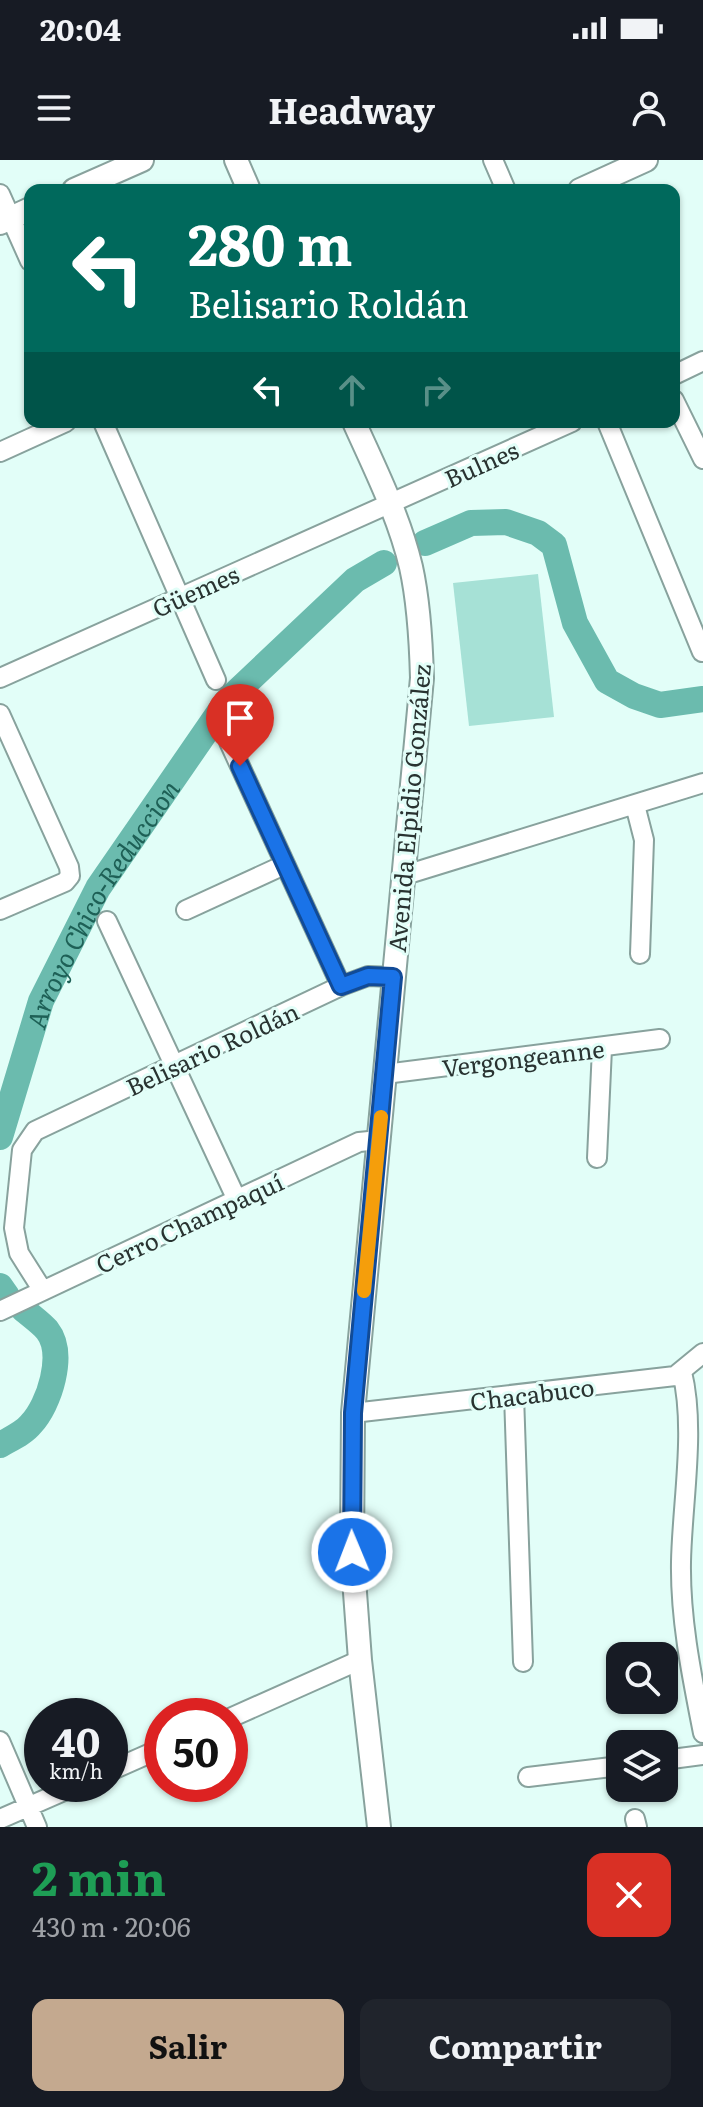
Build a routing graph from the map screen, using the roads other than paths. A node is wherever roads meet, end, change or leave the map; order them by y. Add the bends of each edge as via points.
1 (142, 160) edge
2 (236, 160) edge
3 (493, 160) edge
4 (646, 160) edge
5 (614, 167) edge
6 (88, 184) edge
7 (246, 184) edge
8 (503, 184) edge
9 (589, 184) edge
10 (0, 194) edge
11 (14, 217) edge
12 (24, 244) edge
13 (703, 361) edge
14 (680, 372) edge
15 (680, 412) edge
16 (53, 428) edge
17 (106, 428) edge
18 (357, 428) edge
19 (559, 428) edge
20 (609, 428) edge
21 (0, 452) edge
22 (703, 459) edge
23 (390, 504) junction
24 (180, 596) junction
25 (702, 652) edge
26 (0, 678) edge
27 (216, 680) dead end
28 (0, 714) edge
29 (229, 742) dead end
30 (703, 783) edge
31 (635, 805) junction
32 (284, 865) junction
33 (402, 876) junction
34 (0, 910) edge
35 (186, 910) dead end
36 (107, 921) dead end
37 (640, 954) dead end
38 (393, 977) junction
39 (341, 986) junction
40 (660, 1039) dead end
41 (602, 1048) junction
42 (176, 1066) junction
43 (385, 1074) junction
44 (379, 1140) junction
45 (597, 1158) dead end
46 (237, 1200) junction
47 (43, 1291) junction
48 (0, 1311) edge
49 (703, 1353) edge
50 (682, 1372) junction
51 (514, 1395) junction
52 (353, 1413) junction
53 (687, 1454) junction
54 (703, 1470) edge
55 (360, 1660) junction
56 (523, 1662) dead end
57 (248, 1710) edge
58 (703, 1733) edge
59 (0, 1741) edge
60 (703, 1755) edge
61 (678, 1758) edge
62 (606, 1768) edge
63 (528, 1777) dead end
64 (39, 1802) edge
65 (28, 1807) junction
66 (0, 1819) edge
67 (37, 1827) edge
68 (379, 1827) edge

1 - 6 main road
2 - 7 main road
3 - 8 street
4 - 5 main road
5 - 9 main road
10 - 11 street
11 - 12 street
13 - 14 street
15 - 22 street
16 - 21 street
17 - 24 street
18 - 23 main road, Avenida Elpidio González
19 - 23 street, Bulnes
20 - 25 street
23 - 24 street, Güemes
23 - 33 main road, Avenida Elpidio González via 410,566 422,667
24 - 26 street, Güemes
24 - 27 street
28 - 34 street via 70,876
29 - 32 street
30 - 31 street
31 - 33 street
31 - 37 street via 644,840
32 - 35 street
32 - 39 street
33 - 38 main road, Avenida Elpidio González
36 - 42 street
38 - 39 street, Belisario Roldán via 368,976
38 - 43 main road, Avenida Elpidio González
39 - 42 street, Belisario Roldán
40 - 41 street, Vergongeanne
41 - 43 street, Vergongeanne
41 - 45 street
42 - 46 street
42 - 47 street, Belisario Roldán via 35,1131 22,1150 14,1228 19,1253
43 - 44 main road, Avenida Elpidio González
44 - 46 street, Cerro Champaquí via 359,1142
44 - 52 main road, Avenida Elpidio González
46 - 47 street, Cerro Champaquí
47 - 48 street, Cerro Champaquí
49 - 50 street
50 - 51 street, Chacabuco
50 - 53 street
51 - 52 street, Chacabuco
51 - 56 street
52 - 55 main road, Avenida Elpidio González via 352,1552
53 - 54 street
53 - 58 street via 683,1605
55 - 57 street
55 - 68 main road, Avenida Elpidio González
59 - 65 street
60 - 61 street
62 - 63 street
64 - 65 street
65 - 66 street
65 - 67 street

